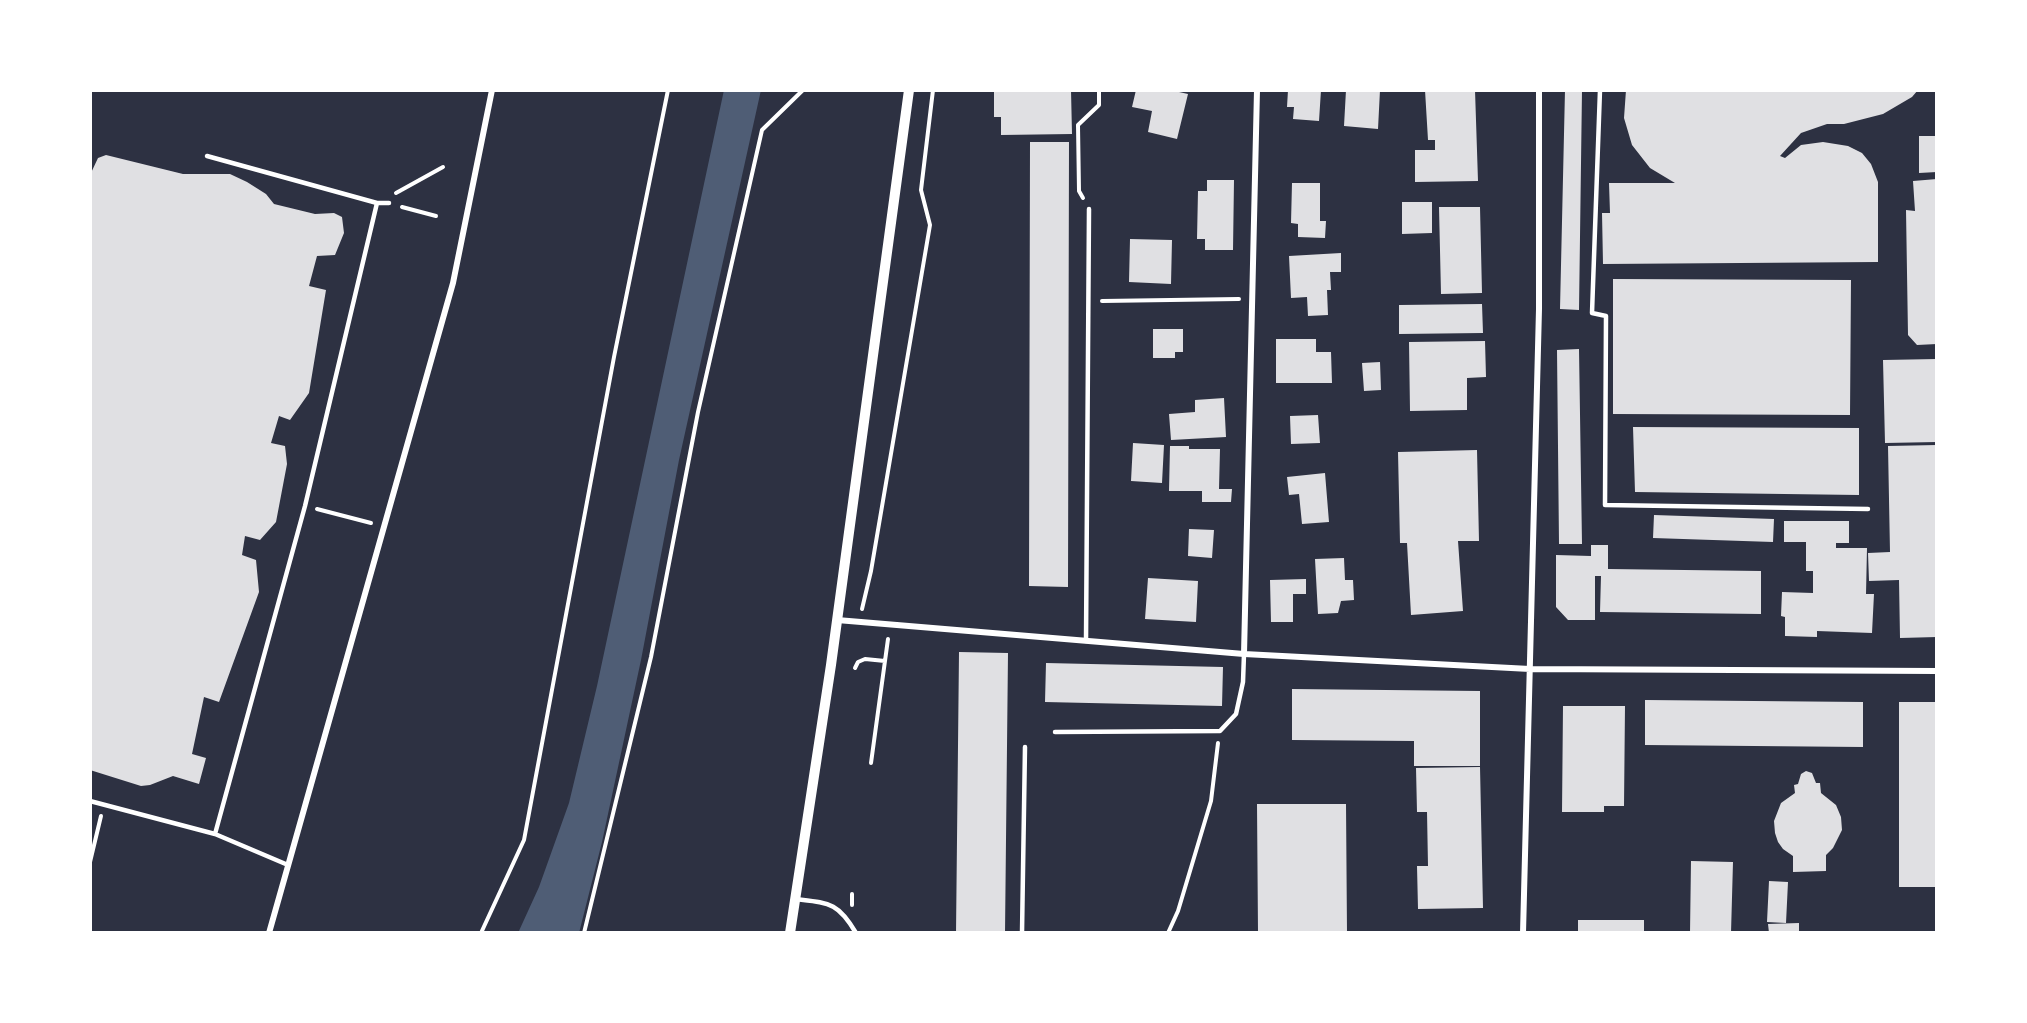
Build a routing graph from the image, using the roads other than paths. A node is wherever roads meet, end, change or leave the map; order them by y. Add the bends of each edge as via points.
1 (492, 90) edge
2 (909, 90) edge
3 (1257, 90) edge
4 (1539, 90) edge
5 (1600, 90) edge
6 (207, 156) dead end
7 (377, 203) junction
8 (389, 203) road end
9 (1089, 209) road end
10 (1868, 509) dead end
11 (836, 620) junction
12 (1086, 641) junction
13 (1244, 654) junction
14 (1530, 669) junction
15 (1937, 672) edge
16 (1055, 732) dead end
17 (1025, 747) dead end
18 (90, 801) edge
19 (215, 834) junction
20 (288, 865) junction
21 (795, 899) junction
22 (269, 933) edge
23 (790, 933) edge
24 (855, 933) edge
25 (1022, 933) edge
26 (1523, 933) edge

1 - 20 street via 453,283
2 - 11 street
3 - 13 street
4 - 14 street via 1539,309
5 - 10 lane via 1592,313 1606,316 1605,506
6 - 7 lane
7 - 8 lane
7 - 19 lane via 305,506
9 - 12 lane
11 - 12 street
11 - 21 street
12 - 13 street
13 - 14 street
13 - 16 lane via 1236,714 1220,731
14 - 15 street
14 - 26 street
17 - 25 lane
18 - 19 lane
19 - 20 lane
20 - 22 street
21 - 23 street
21 - 24 lane via 828,903 845,914

